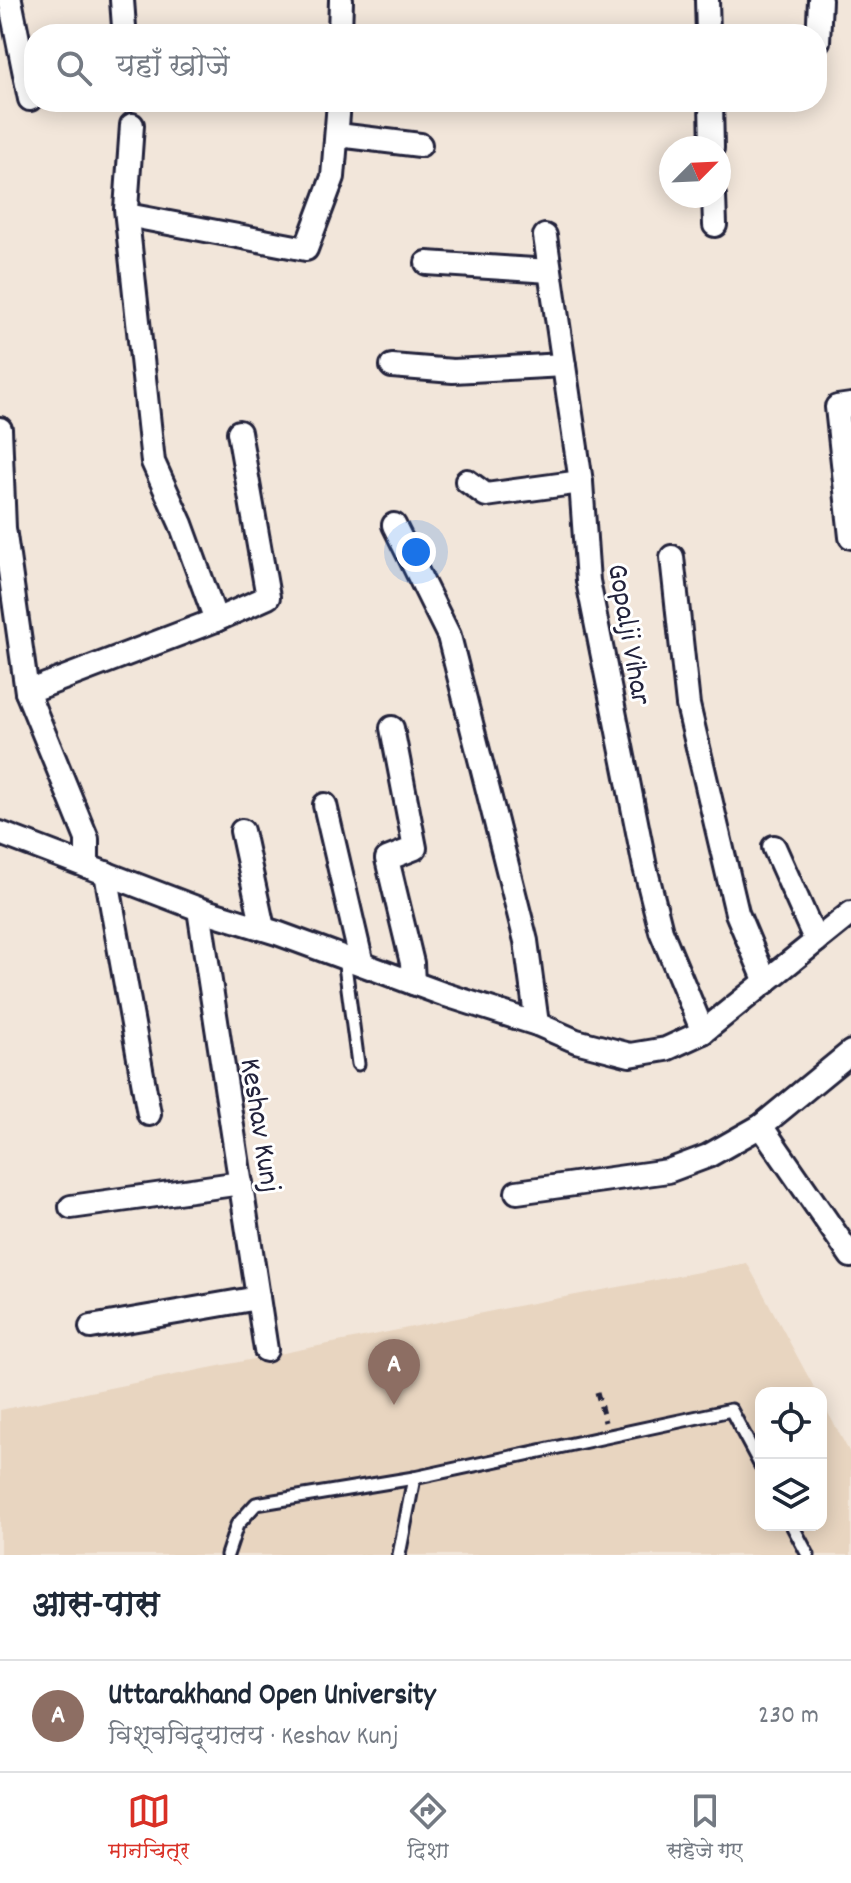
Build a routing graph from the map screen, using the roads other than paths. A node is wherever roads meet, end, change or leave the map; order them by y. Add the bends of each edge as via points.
1 (10, 0) edge
2 (122, 0) edge
3 (341, 0) edge
4 (707, 0) edge
5 (820, 0) edge
6 (124, 24) edge
7 (340, 24) edge
8 (708, 24) edge
9 (819, 24) edge
10 (24, 69) edge
11 (339, 112) edge
12 (711, 112) edge
13 (132, 125) dead end
14 (338, 135) junction
15 (712, 136) edge
16 (420, 145) dead end
17 (714, 208) edge
18 (127, 215) junction
19 (715, 225) dead end
20 (545, 236) dead end
21 (427, 263) dead end
22 (550, 271) junction
23 (564, 365) junction
24 (392, 366) dead end
25 (851, 405) edge
26 (0, 429) edge
27 (239, 432) dead end
28 (467, 481) dead end
29 (581, 482) junction
30 (394, 525) dead end
31 (851, 537) edge
32 (672, 557) dead end
33 (216, 620) junction
34 (27, 692) junction
35 (392, 728) dead end
36 (325, 805) dead end
37 (242, 831) dead end
38 (0, 833) edge
39 (774, 847) dead end
40 (97, 870) junction
41 (199, 909) junction
42 (851, 913) edge
43 (263, 928) junction
44 (816, 941) junction
45 (353, 961) junction
46 (766, 982) junction
47 (413, 983) junction
48 (537, 1024) junction
49 (703, 1032) junction
50 (848, 1058) edge
51 (358, 1064) dead end
52 (149, 1114) dead end
53 (761, 1126) junction
54 (241, 1183) junction
55 (517, 1192) dead end
56 (71, 1207) dead end
57 (850, 1253) edge
58 (258, 1298) junction
59 (91, 1327) dead end
60 (266, 1350) dead end
61 (757, 1459) edge
62 (414, 1478) junction
63 (795, 1531) edge
64 (227, 1555) edge
65 (399, 1555) edge
66 (808, 1555) edge

1 - 10 street
2 - 6 street
3 - 7 street
4 - 8 street
5 - 9 street
11 - 14 street
12 - 15 street
13 - 18 street
14 - 16 street
14 - 18 street via 333,177 306,249
17 - 19 street
18 - 33 street via 153,462
20 - 22 street, Gopalji Vihar
21 - 22 street
22 - 23 street, Gopalji Vihar
23 - 24 street via 453,371
23 - 29 street, Gopalji Vihar
25 - 31 street via 837,407
26 - 34 street via 4,528
27 - 33 street via 268,597
28 - 29 street via 486,495
29 - 49 street, Gopalji Vihar via 588,581 645,867 661,931
30 - 48 street via 449,636 526,941
32 - 46 street via 688,705 737,913
33 - 34 street
34 - 40 street
35 - 47 street via 415,848 387,859
36 - 45 street
37 - 43 street
38 - 40 street
39 - 44 street
40 - 41 street
40 - 52 street
41 - 43 street
41 - 54 street, Keshav Kunj
42 - 44 street
43 - 45 street
44 - 46 street
45 - 47 street
45 - 51 lane
46 - 49 street
47 - 48 street
48 - 49 street via 630,1055 666,1049
50 - 53 street
53 - 55 street via 668,1171
53 - 57 street
54 - 56 street
54 - 58 street, Keshav Kunj
58 - 59 street
58 - 60 street, Keshav Kunj
61 - 62 lane via 731,1410
62 - 64 lane via 256,1504 237,1525
62 - 65 lane
63 - 66 lane

